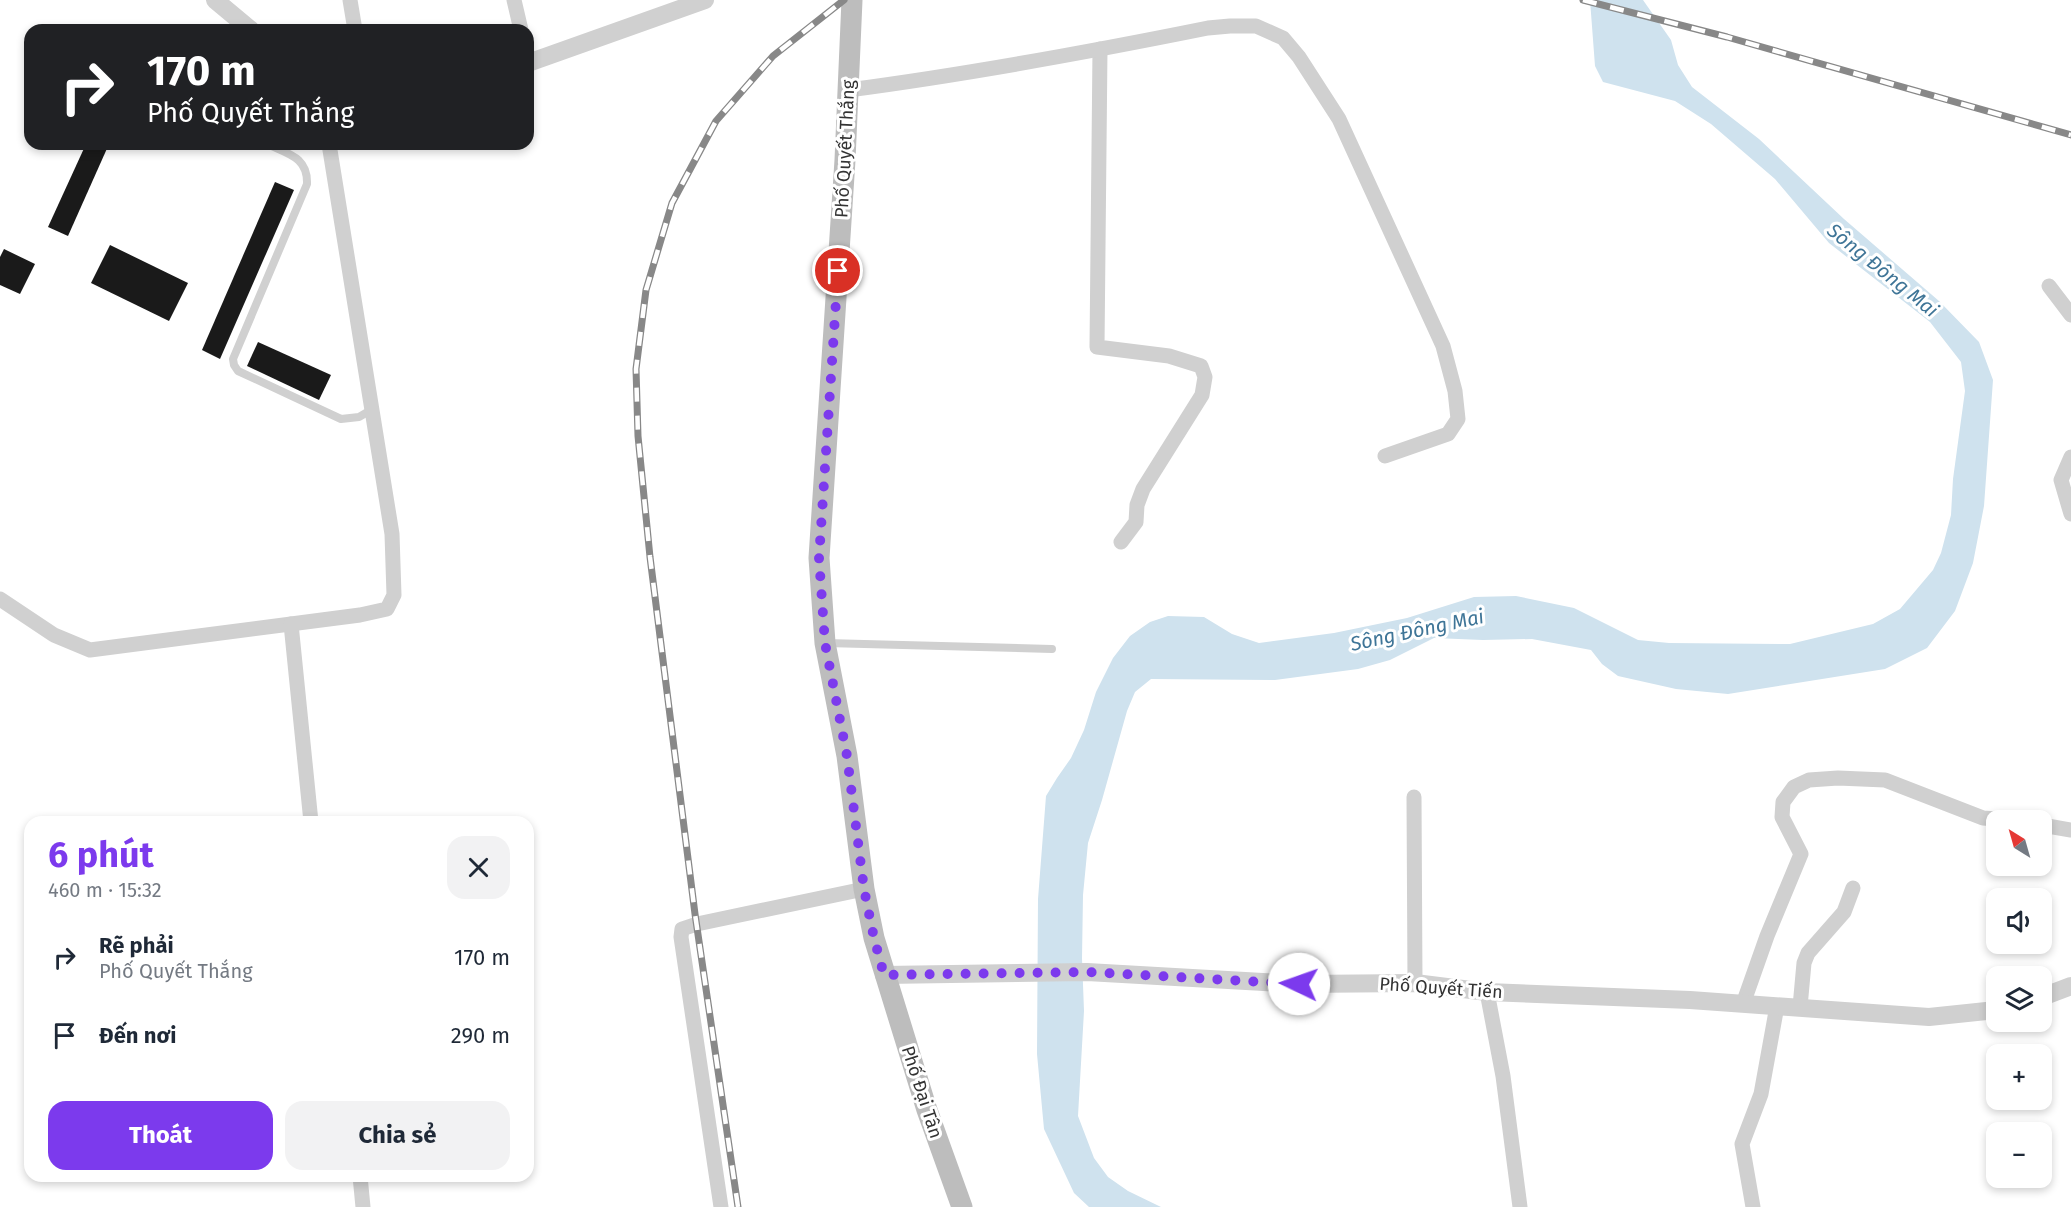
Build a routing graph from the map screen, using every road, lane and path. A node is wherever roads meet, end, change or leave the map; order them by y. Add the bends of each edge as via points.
1 (214, 0) edge
2 (350, 0) edge
3 (514, 0) edge
4 (705, 0) edge
5 (852, 0) edge
6 (241, 24) edge
7 (355, 24) edge
8 (520, 24) edge
9 (1100, 49) junction
10 (534, 59) edge
11 (848, 90) junction
12 (280, 150) edge
13 (330, 150) edge
14 (2049, 286) dead end
15 (2071, 315) edge
16 (371, 410) junction
17 (1385, 456) dead end
18 (2071, 457) edge
19 (2071, 514) edge
20 (1121, 543) dead end
21 (0, 599) edge
22 (291, 624) junction
23 (825, 643) junction
24 (1052, 649) dead end
25 (1414, 797) dead end
26 (310, 816) edge
27 (1986, 818) edge
28 (2052, 827) edge
29 (2071, 830) edge
30 (1853, 888) dead end
31 (864, 889) junction
32 (884, 975) junction
33 (1415, 983) junction
34 (2071, 986) edge
35 (1486, 992) junction
36 (2052, 993) edge
37 (1743, 1004) junction
38 (1777, 1006) junction
39 (1800, 1007) junction
40 (1986, 1011) edge
41 (361, 1182) edge
42 (363, 1207) edge
43 (721, 1207) edge
44 (962, 1207) edge
45 (1520, 1207) edge
46 (1753, 1207) edge

1 - 6 street
2 - 7 street
3 - 8 street
4 - 10 street
5 - 11 main road, Phố Quyết Thắng
9 - 11 street via 947,77
9 - 17 street via 1208,28 1256,27 1283,38 1299,57 1339,119 1443,346 1455,391 1458,419 1448,434
9 - 20 street via 1097,348 1170,356 1201,366 1205,377 1202,395 1152,472 1137,505 1136,522
11 - 23 main road, Phố Quyết Thắng via 819,558
12 - 16 lane via 304,165 307,184 233,359 234,366 341,419 359,417
13 - 16 street
14 - 15 street
16 - 22 street via 392,534 394,595 387,609
18 - 19 street via 2061,480
21 - 22 street via 54,635 90,650
22 - 26 street
23 - 24 lane
23 - 31 main road, Phố Quyết Thắng via 847,756
25 - 33 street
27 - 37 street via 1885,780 1838,778 1809,780 1794,786 1783,802 1782,817 1801,854
28 - 29 street
30 - 39 street via 1844,912 1808,953
31 - 32 main road, Phố Quyết Thắng
31 - 43 street via 682,929
32 - 33 street, Phố Quyết Tiến via 1087,972 1299,984
32 - 44 main road, Phố Đại Tân
33 - 35 street, Phố Quyết Tiến
34 - 36 street
35 - 37 street, Phố Quyết Tiến
35 - 45 street via 1503,1076
37 - 38 street, Phố Quyết Tiến
38 - 39 street, Phố Quyết Tiến
38 - 46 street via 1761,1094 1742,1144
39 - 40 street, Phố Quyết Tiến via 1929,1017
41 - 42 street

